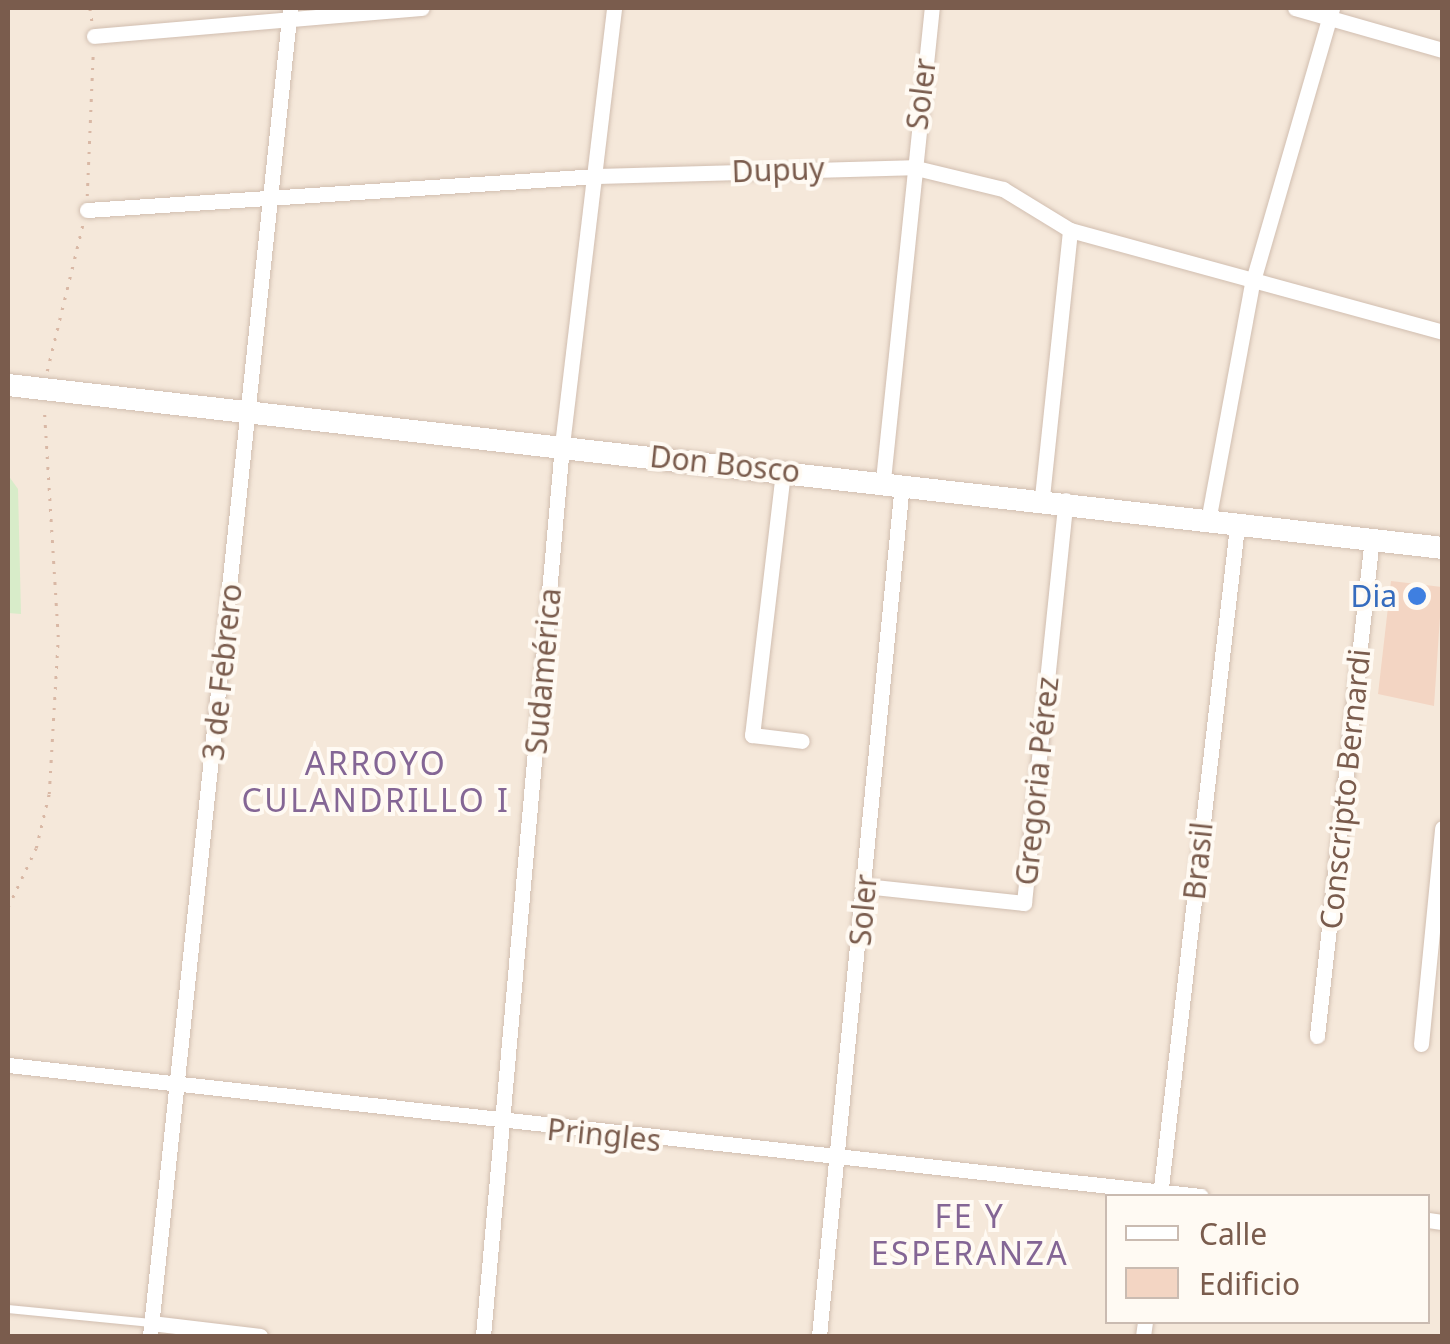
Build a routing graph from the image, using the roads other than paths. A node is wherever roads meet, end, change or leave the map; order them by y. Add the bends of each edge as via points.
1 (422, 8) edge
2 (614, 8) edge
3 (932, 8) edge
4 (1295, 8) edge
5 (1331, 11) edge
6 (289, 16) edge
7 (94, 36) dead end
8 (1442, 50) edge
9 (912, 166) junction
10 (597, 176) junction
11 (269, 203) junction
12 (87, 210) dead end
13 (1070, 230) junction
14 (1252, 284) junction
15 (1442, 332) edge
16 (8, 385) edge
17 (250, 410) junction
18 (562, 445) junction
19 (783, 472) junction
20 (893, 481) junction
21 (1042, 496) junction
22 (1066, 500) junction
23 (1208, 521) junction
24 (1237, 526) junction
25 (1372, 541) junction
26 (1442, 548) edge
27 (802, 740) dead end
28 (1442, 828) edge
29 (865, 886) junction
30 (1317, 1036) dead end
31 (1421, 1044) dead end
32 (8, 1065) edge
33 (178, 1086) junction
34 (505, 1125) junction
35 (838, 1157) junction
36 (1161, 1194) edge
37 (8, 1309) edge
38 (150, 1330) edge
39 (260, 1336) edge
40 (483, 1336) edge
41 (818, 1336) edge

1 - 6 street
2 - 10 street, Sudamérica
3 - 9 street, Soler
4 - 5 street
5 - 8 street
5 - 14 street
6 - 7 street
6 - 11 street, 3 de Febrero
9 - 10 street, Dupuy
9 - 13 street, Dupuy via 1002,189
9 - 20 street, Soler
10 - 11 street, Dupuy
10 - 18 street, Sudamérica
11 - 12 street, Dupuy
11 - 17 street, 3 de Febrero
13 - 14 street, Dupuy
13 - 21 street
14 - 15 street, Dupuy
14 - 23 street
16 - 17 main road, Don Bosco
17 - 18 main road, Don Bosco
17 - 33 street, 3 de Febrero
18 - 19 main road, Don Bosco
18 - 34 street, Sudamérica
19 - 20 main road, Don Bosco
19 - 27 street via 752,734
20 - 21 main road, Don Bosco
20 - 29 street, Soler
21 - 22 main road, Don Bosco
22 - 23 main road, Don Bosco
22 - 29 street, Gregoria Pérez via 1024,903
23 - 24 main road, Don Bosco
24 - 25 main road, Don Bosco
24 - 36 street, Brasil
25 - 26 main road, Don Bosco
25 - 30 street, Conscripto Bernardi
28 - 31 street
29 - 35 street, Soler
32 - 33 street, Pringles
33 - 34 street, Pringles
33 - 38 street, 3 de Febrero
34 - 35 street, Pringles
34 - 40 street, Sudamérica
35 - 36 street, Pringles
35 - 41 street, Soler
37 - 38 lane
38 - 39 street

